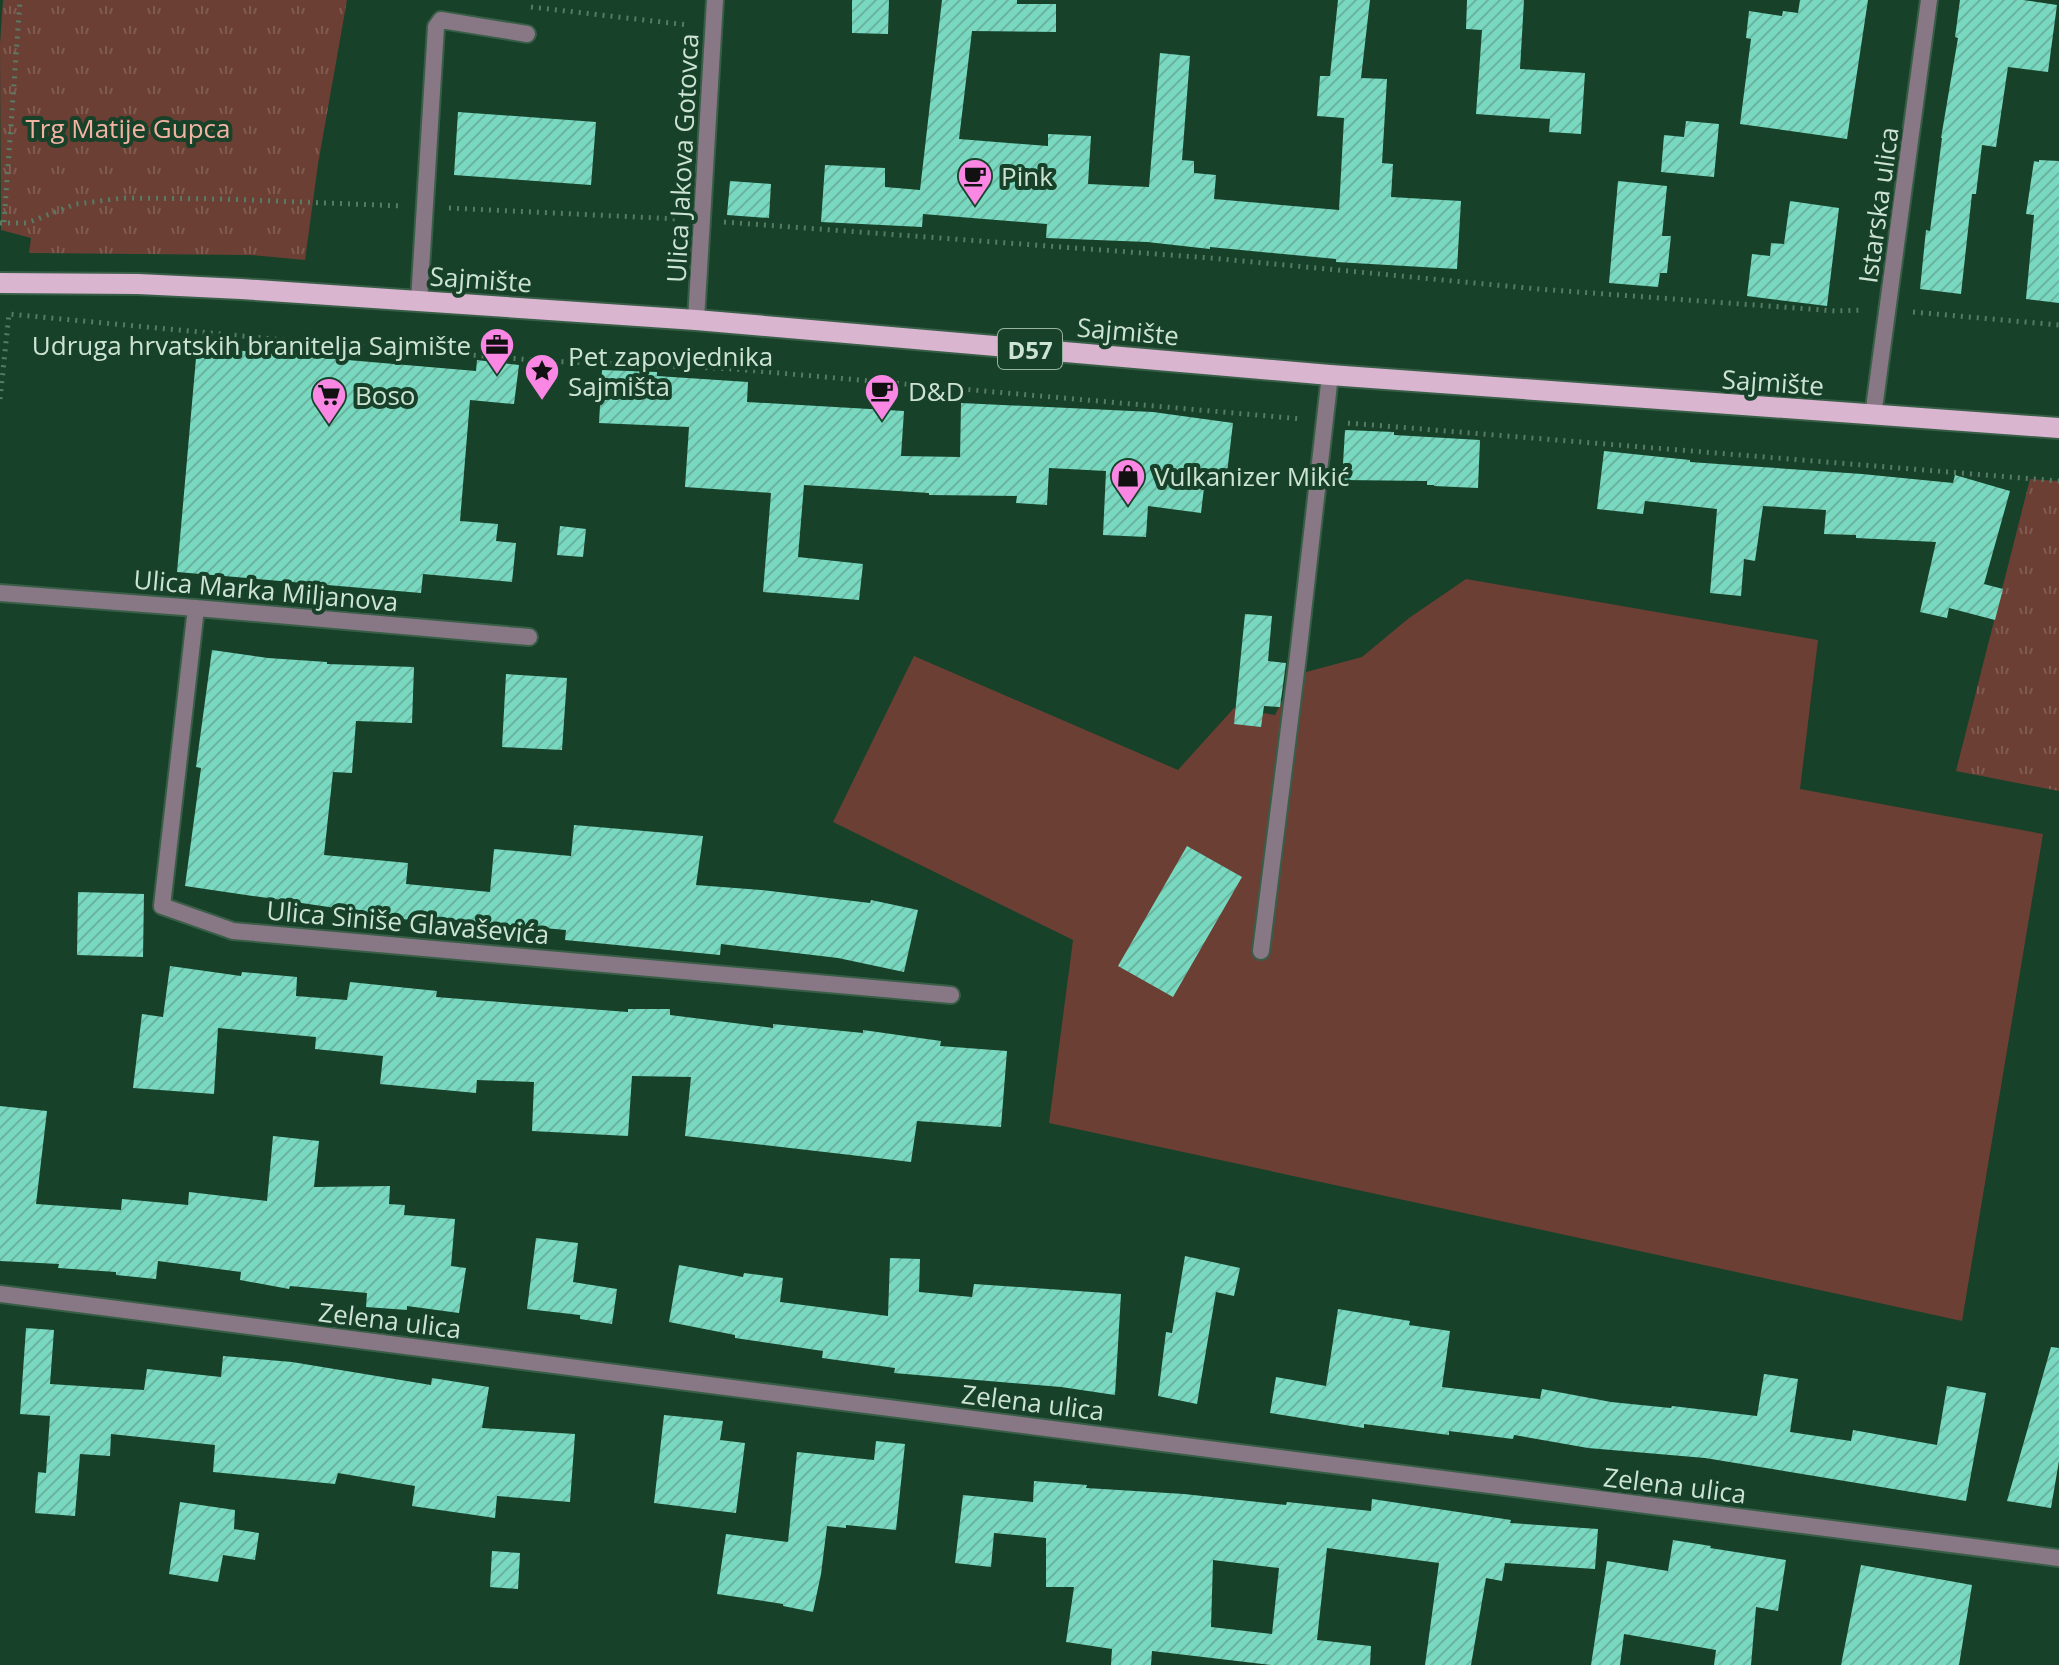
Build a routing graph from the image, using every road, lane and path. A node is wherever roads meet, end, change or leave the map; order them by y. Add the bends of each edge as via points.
1 (20, 0) edge
2 (715, 0) edge
3 (1929, 0) edge
4 (713, 28) junction
5 (527, 34) joint
6 (425, 207) junction
7 (703, 221) junction
8 (2, 223) edge
9 (0, 283) edge
10 (419, 301) junction
11 (1888, 310) junction
12 (696, 320) junction
13 (2059, 325) edge
14 (1330, 375) junction
15 (0, 399) edge
16 (1873, 416) junction
17 (1325, 421) junction
18 (2059, 428) edge
19 (2059, 481) edge
20 (0, 593) edge
21 (196, 608) junction
22 (529, 637) dead end
23 (1261, 951) dead end
24 (951, 995) dead end
25 (0, 1294) edge
26 (2059, 1558) edge

1 - 8 path
2 - 4 street, Ulica Jakova Gotovca
3 - 11 street, Istarska ulica
4 - 5 path via 530,7
4 - 7 street, Ulica Jakova Gotovca
5 - 6 street via 441,20 436,27
6 - 7 path
6 - 8 path via 123,198 76,204 27,223
6 - 10 street
7 - 11 path via 1210,258 1553,290 1836,311
7 - 12 street, Ulica Jakova Gotovca
9 - 10 main road, Sajmište / D57 via 138,284
10 - 12 main road, Sajmište / D57
11 - 13 path
11 - 16 street, Istarska ulica
12 - 14 main road, Sajmište / D57
14 - 16 main road, Sajmište / D57
14 - 17 street
15 - 17 path via 9,314
16 - 18 main road, Sajmište / D57
17 - 19 path
17 - 23 street
20 - 21 street, Ulica Marka Miljanova
21 - 22 street, Ulica Marka Miljanova
21 - 24 street, Ulica Siniše Glavaševića via 162,906 233,931
25 - 26 street, Zelena ulica

